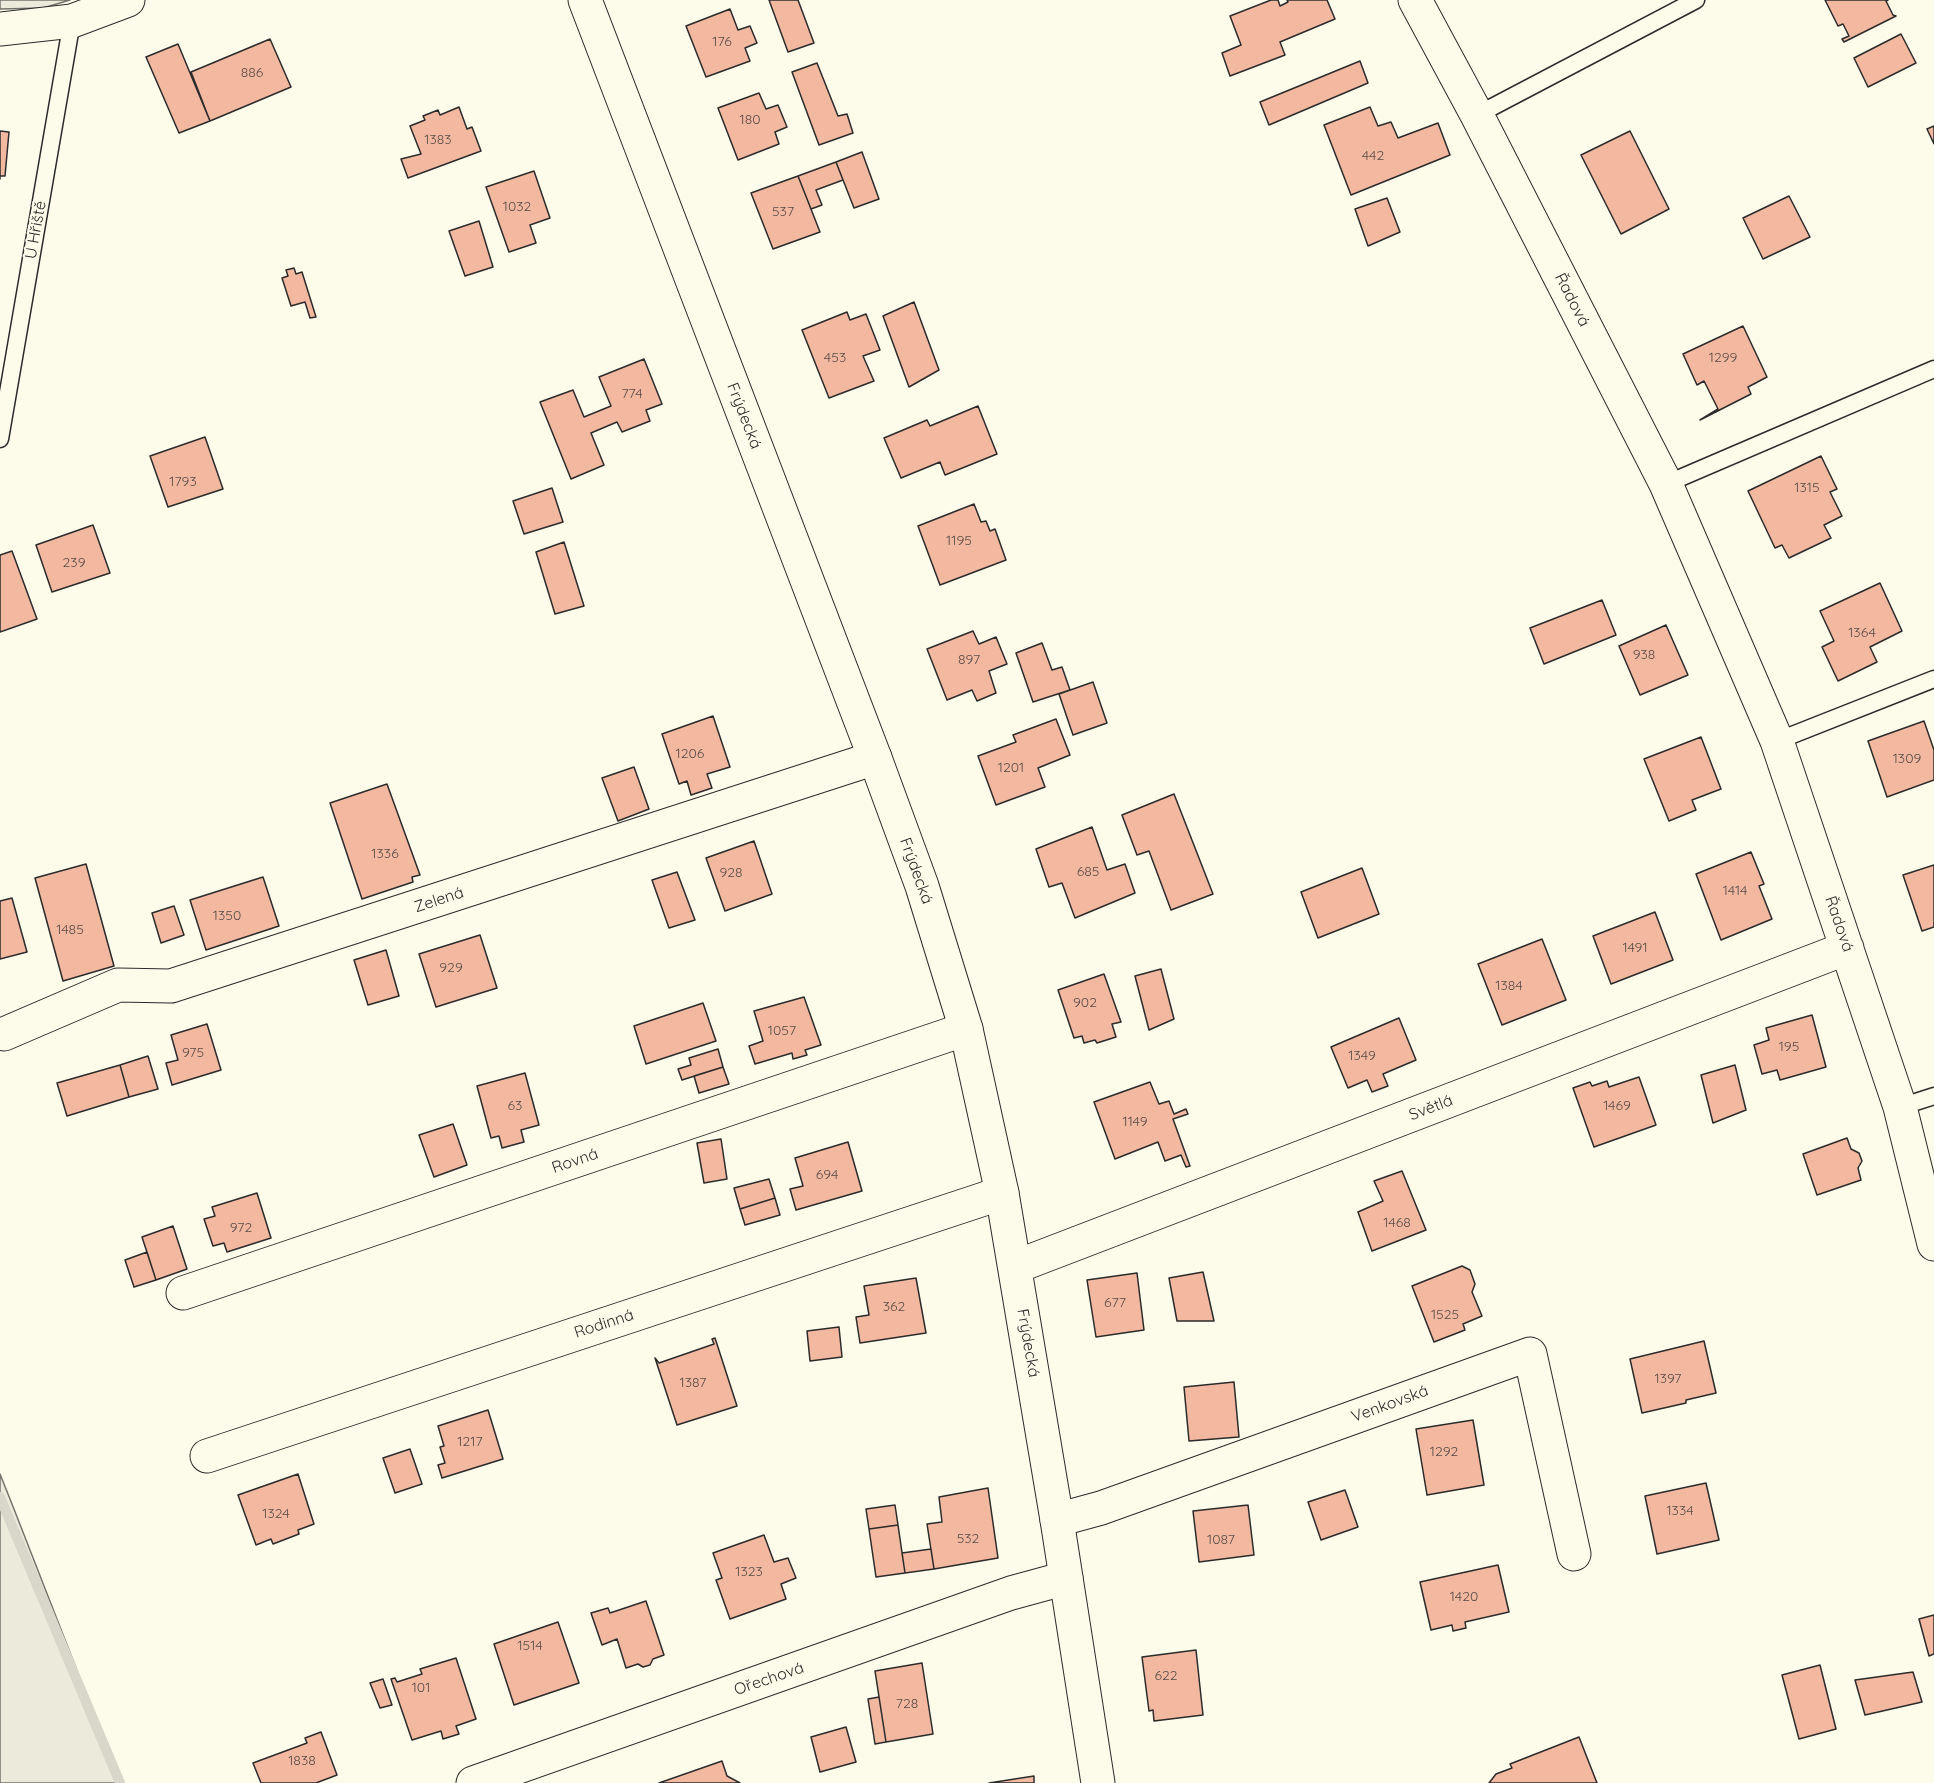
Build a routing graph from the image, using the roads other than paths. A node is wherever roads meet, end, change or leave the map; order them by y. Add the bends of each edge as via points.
1 (128, 0) edge
2 (585, 0) edge
3 (1415, 0) edge
4 (1696, 0) edge
5 (72, 21) junction
6 (0, 29) edge
7 (1477, 115) junction
8 (1934, 369) edge
9 (0, 440) edge
10 (1666, 484) junction
11 (1934, 679) edge
12 (1777, 741) junction
13 (875, 758) junction
14 (1847, 948) junction
15 (966, 1029) junction
16 (4, 1034) dead end
17 (1934, 1096) edge
18 (1900, 1107) junction
19 (1002, 1192) junction
20 (1934, 1244) edge
21 (1015, 1267) junction
22 (183, 1293) dead end
23 (207, 1456) dead end
24 (1057, 1520) junction
25 (1574, 1554) dead end
26 (1066, 1578) junction
27 (473, 1783) edge
28 (1098, 1783) edge

1 - 5 street
2 - 13 street, Frýdecká
3 - 7 street, Řadová
4 - 7 lane
5 - 6 street
5 - 9 lane, U Hřiště
7 - 10 street, Řadová
8 - 10 lane
10 - 12 street, Řadová
11 - 12 lane
12 - 14 street, Řadová
13 - 15 street, Frýdecká via 922,886
13 - 16 street, Zelená via 171,986 118,985
14 - 18 street, Řadová
14 - 21 street, Světlá
15 - 19 street, Frýdecká
15 - 22 street, Rovná
17 - 18 lane
18 - 20 street, Řadová
19 - 21 street, Frýdecká
19 - 23 street, Rodinná
21 - 24 street, Frýdecká
24 - 25 street, Venkovská via 1101,1508 1530,1354
24 - 26 street, Frýdecká
26 - 27 street, Ořechová via 1011,1593
26 - 28 street, Frýdecká

